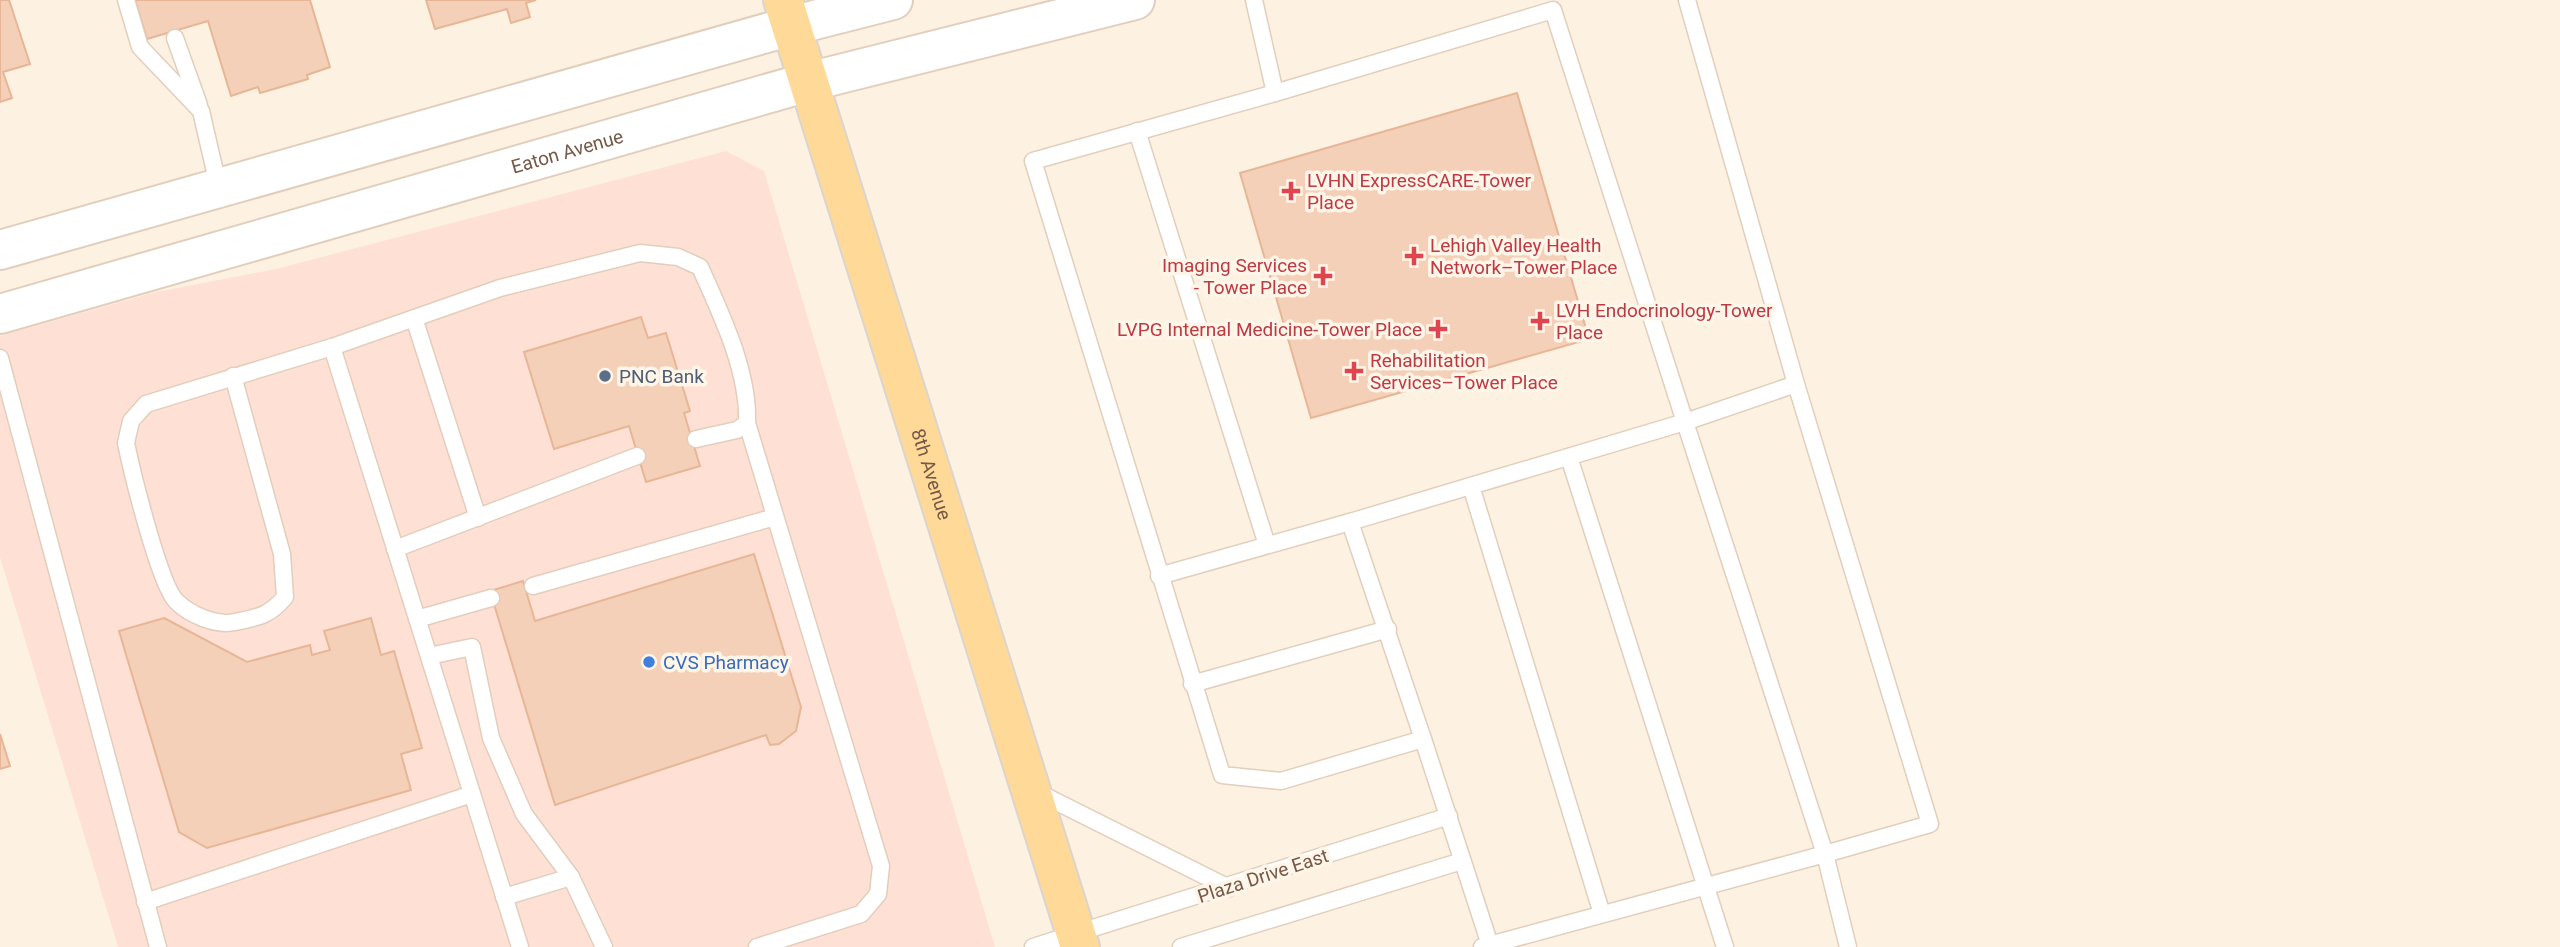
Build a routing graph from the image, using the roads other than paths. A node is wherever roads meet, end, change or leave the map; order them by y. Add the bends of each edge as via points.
1 (126, 0) edge
2 (893, 0) edge
3 (1135, 0) edge
4 (1254, 0) edge
5 (1687, 0) edge
6 (787, 13) edge
7 (175, 38) dead end
8 (808, 82) junction
9 (1275, 93) junction
10 (201, 111) junction
11 (1137, 131) junction
12 (219, 189) junction
13 (0, 250) edge
14 (0, 314) edge
15 (414, 318) junction
16 (332, 347) junction
17 (0, 358) edge
18 (233, 376) junction
19 (1796, 384) junction
20 (1685, 422) junction
21 (742, 427) junction
22 (696, 439) dead end
23 (637, 456) dead end
24 (1569, 457) junction
25 (1471, 486) junction
26 (775, 517) junction
27 (478, 518) junction
28 (1350, 522) junction
29 (1267, 545) junction
30 (395, 550) junction
31 (1159, 576) junction
32 (533, 586) dead end
33 (491, 598) dead end
34 (417, 619) junction
35 (1388, 629) junction
36 (429, 656) junction
37 (1192, 684) junction
38 (1423, 739) junction
39 (1031, 789) junction
40 (472, 794) junction
41 (1449, 816) junction
42 (1825, 853) junction
43 (1462, 861) junction
44 (571, 877) junction
45 (1706, 886) junction
46 (1229, 888) junction
47 (505, 897) junction
48 (145, 902) junction
49 (1602, 914) junction
50 (1078, 940) edge
51 (1486, 946) edge
52 (158, 947) edge
53 (520, 947) edge
54 (604, 947) edge
55 (757, 947) edge
56 (1034, 947) edge
57 (1181, 947) edge
58 (1725, 947) edge
59 (1848, 947) edge

1 - 10 lane via 140,47
2 - 6 street
3 - 8 street, Eaton Avenue
4 - 9 lane
5 - 19 lane
6 - 8 main road, 8th Avenue
6 - 12 street
7 - 10 lane
8 - 14 street, Eaton Avenue
8 - 39 main road, 8th Avenue
9 - 11 lane
9 - 20 lane via 1553,10
10 - 12 lane
11 - 29 lane
11 - 31 lane via 1033,161
12 - 13 street
15 - 16 lane
15 - 21 lane via 500,288 640,253 678,257 700,267 721,316 748,410
15 - 27 lane
16 - 18 lane
16 - 30 lane
17 - 48 lane
18 - 18 lane via 146,404 131,421 126,443 164,578 176,600 199,616 225,624 272,613 285,597 282,554
19 - 20 lane
19 - 42 lane via 1930,824
20 - 24 lane
20 - 42 lane
21 - 22 lane
21 - 26 lane
23 - 27 lane
24 - 25 lane
24 - 45 lane
25 - 28 lane
25 - 49 lane
26 - 32 lane
26 - 55 lane via 881,866 878,894 861,914
27 - 30 lane
28 - 29 lane
28 - 35 lane
29 - 31 lane
30 - 34 lane
31 - 37 lane
33 - 34 lane
34 - 36 lane
35 - 37 lane
35 - 38 lane
36 - 40 lane
36 - 44 lane via 472,647 491,738 524,814
37 - 38 lane via 1223,775 1281,781
38 - 41 lane
39 - 46 lane
39 - 50 main road, 8th Avenue
40 - 47 lane
40 - 48 lane
41 - 43 lane
41 - 46 lane, Plaza Drive East
42 - 45 lane
42 - 59 lane
43 - 51 lane
43 - 57 lane
44 - 47 lane
44 - 54 lane
45 - 49 lane
45 - 58 lane
46 - 50 lane, Plaza Drive East
47 - 53 lane
48 - 52 lane
49 - 51 lane
50 - 56 lane, Plaza Drive East

